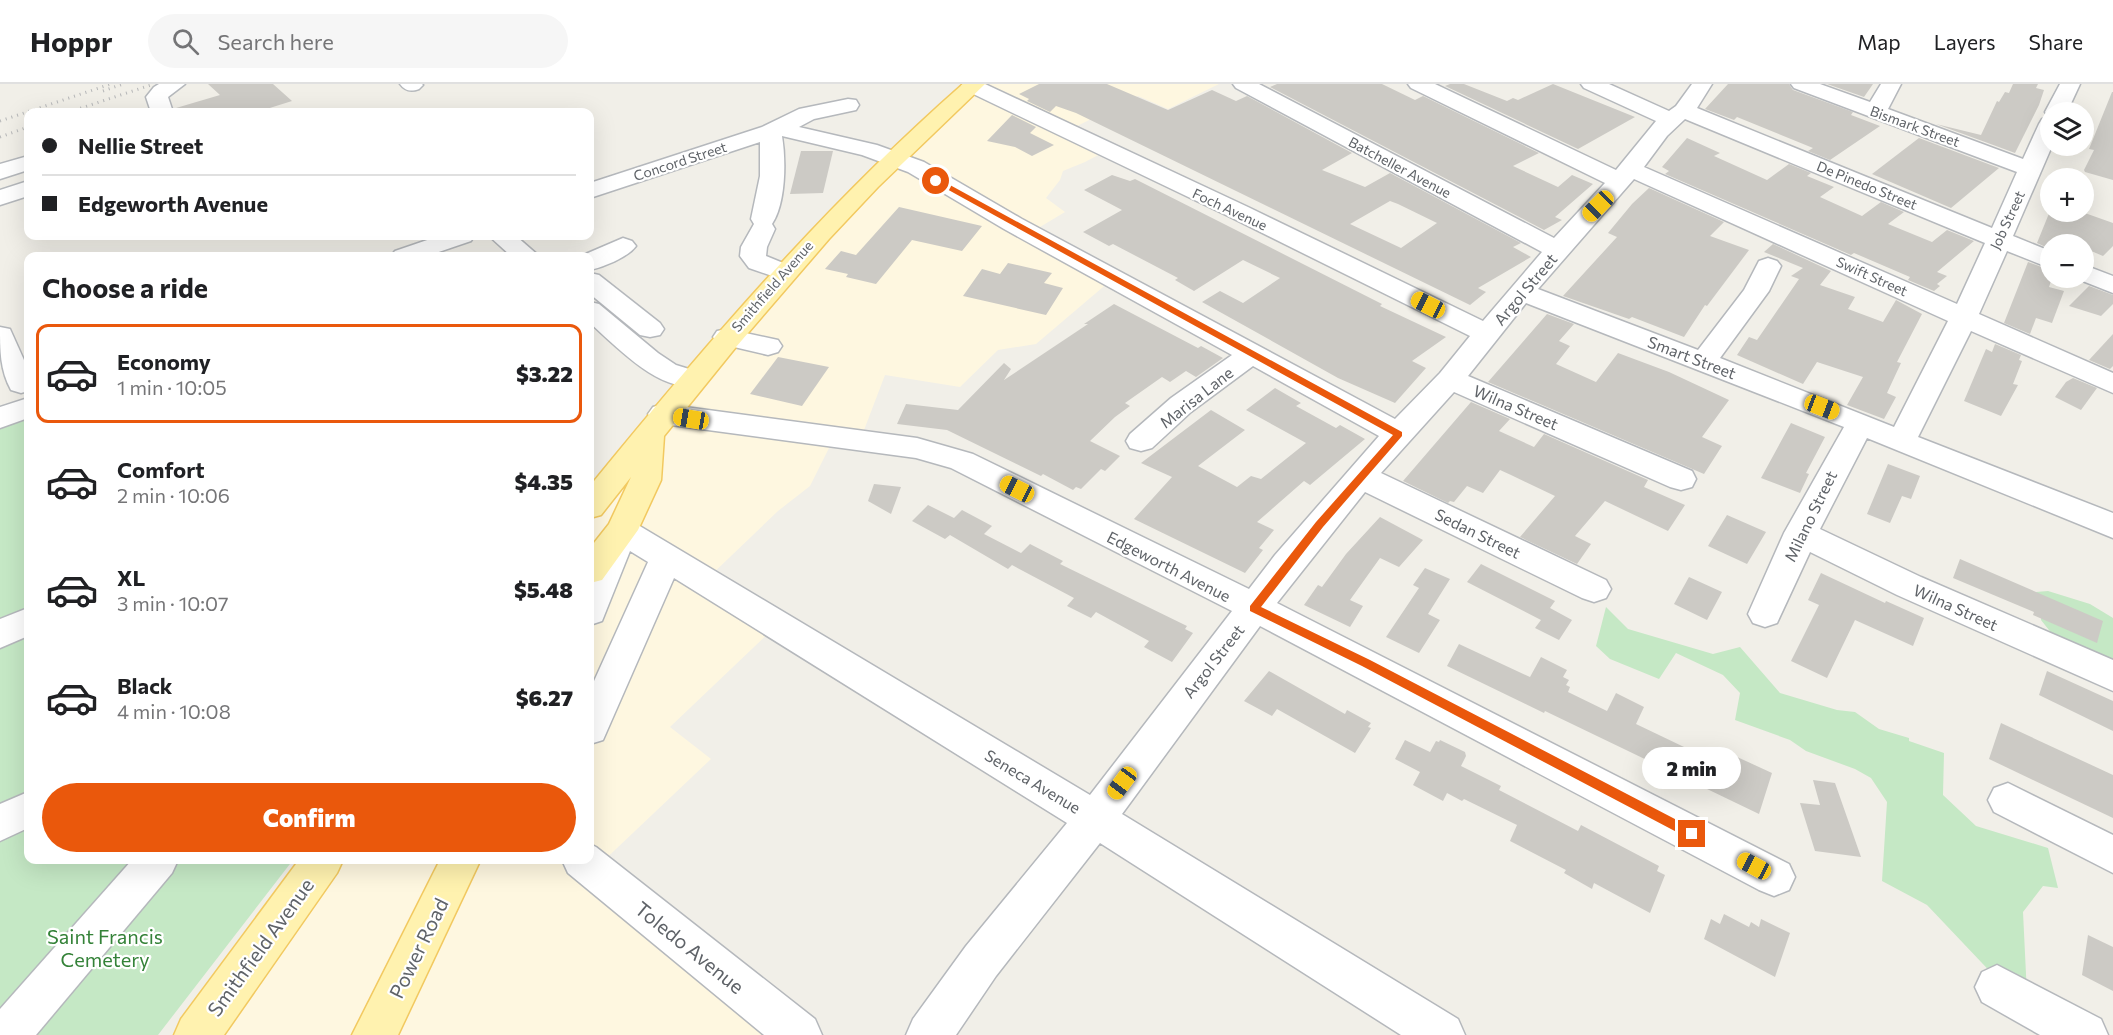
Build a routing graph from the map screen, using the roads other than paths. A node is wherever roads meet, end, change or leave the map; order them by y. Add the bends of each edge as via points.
1 (175, 84) edge
2 (941, 84) edge
3 (1243, 84) edge
4 (1418, 84) edge
5 (1591, 84) edge
6 (1702, 84) edge
7 (1801, 84) edge
8 (1891, 84) edge
9 (2070, 84) edge
10 (974, 85) edge
11 (2061, 102) edge
12 (848, 105) dead end
13 (161, 108) edge
14 (1876, 112) junction
15 (1677, 115) junction
16 (931, 124) junction
17 (774, 130) junction
18 (2040, 145) edge
19 (896, 158) junction
20 (24, 164) edge
21 (2029, 169) junction
22 (0, 172) edge
23 (1625, 175) junction
24 (24, 189) edge
25 (594, 190) edge
26 (0, 198) edge
27 (24, 209) edge
28 (0, 217) edge
29 (1999, 239) junction
30 (450, 240) edge
31 (506, 240) edge
32 (623, 246) dead end
33 (1557, 250) junction
34 (416, 252) edge
35 (521, 252) edge
36 (2040, 256) edge
37 (594, 260) edge
38 (1768, 266) dead end
39 (784, 272) junction
40 (2094, 277) edge
41 (594, 284) edge
42 (2113, 285) edge
43 (1522, 291) junction
44 (594, 313) edge
45 (1963, 317) junction
46 (650, 329) dead end
47 (1487, 334) junction
48 (0, 335) edge
49 (727, 337) junction
50 (768, 346) dead end
51 (1251, 354) junction
52 (1704, 361) junction
53 (692, 379) junction
54 (1450, 379) junction
55 (2113, 384) edge
56 (20, 391) edge
57 (0, 418) edge
58 (1861, 423) junction
59 (656, 425) junction
60 (1399, 434) junction
61 (1141, 441) dead end
62 (1901, 442) junction
63 (616, 474) junction
64 (1361, 477) junction
65 (1681, 479) dead end
66 (594, 502) edge
67 (606, 522) edge
68 (2113, 526) edge
69 (1800, 533) junction
70 (667, 557) junction
71 (594, 559) edge
72 (1594, 589) dead end
73 (594, 590) edge
74 (1254, 609) junction
75 (1765, 614) dead end
76 (24, 623) edge
77 (0, 634) edge
78 (2113, 676) edge
79 (594, 720) edge
80 (2008, 800) dead end
81 (24, 811) edge
82 (1095, 819) junction
83 (0, 823) edge
84 (2113, 855) edge
85 (151, 864) edge
86 (321, 864) edge
87 (459, 864) edge
88 (587, 864) edge
89 (1774, 877) dead end
90 (1997, 987) dead end
91 (7, 1035) edge
92 (197, 1035) edge
93 (375, 1035) edge
94 (799, 1035) edge
95 (928, 1035) edge
96 (1442, 1035) edge
97 (2085, 1035) edge

1 - 13 street via 157,97
2 - 16 main road
3 - 33 street, Batcheller Avenue
4 - 23 street, Swift Street
5 - 15 street, De Pinedo Street
6 - 15 street, Argol Street
7 - 14 street, Bismark Street
8 - 14 street
9 - 11 street
10 - 16 main road, Smithfield Avenue
10 - 47 street, Foch Avenue
12 - 17 street, Concord Street via 807,114
14 - 21 street, Bismark Street
15 - 23 street, Argol Street
15 - 29 street, De Pinedo Street
16 - 19 main road, Smithfield Avenue
17 - 19 street
17 - 25 street, Concord Street
17 - 39 street via 772,182 753,256 758,263
18 - 21 street, Job Street
19 - 39 main road, Smithfield Avenue
19 - 51 street via 1119,290
20 - 22 street
21 - 29 street, Job Street
23 - 33 street, Argol Street
23 - 45 street, Swift Street
24 - 26 street
27 - 28 street
29 - 36 street, De Pinedo Street
29 - 45 street, Job Street
30 - 34 street
31 - 35 street
32 - 37 street
33 - 43 street, Argol Street
38 - 52 street via 1756,291
39 - 49 main road, Smithfield Avenue
40 - 42 street
41 - 46 street
43 - 47 street, Argol Street
43 - 52 street, Smart Street
44 - 53 street via 660,368
45 - 55 street, Swift Street
45 - 62 street
47 - 54 street, Argol Street
48 - 56 street
49 - 50 street
49 - 53 main road, Smithfield Avenue
51 - 60 street
51 - 61 street, Marisa Lane via 1181,405
52 - 58 street, Smart Street
53 - 59 main road, Smithfield Avenue
54 - 60 street, Argol Street
54 - 65 street, Wilna Street
56 - 57 street
58 - 62 street, Smart Street
58 - 69 street, Milano Street
59 - 63 main road, Smithfield Avenue
59 - 67 main road via 646,480
59 - 74 street, Edgeworth Avenue via 939,453 962,461
60 - 64 street, Argol Street
62 - 68 street
63 - 66 main road, Smithfield Avenue
63 - 67 street
64 - 72 street, Sedan Street
64 - 74 street, Argol Street
67 - 70 street, Seneca Avenue
67 - 71 main road
67 - 73 street
69 - 75 street, Milano Street
69 - 78 street, Wilna Street
70 - 79 street
70 - 82 street, Seneca Avenue
74 - 82 street, Argol Street
74 - 89 street, Edgeworth Avenue via 1366,663
76 - 77 street
80 - 84 street
81 - 83 street
82 - 95 street, Argol Street via 981,961
82 - 96 street, Seneca Avenue
85 - 91 street
86 - 92 main road, Smithfield Avenue
87 - 93 main road, Power Road
88 - 94 street, Toledo Avenue
90 - 97 street

